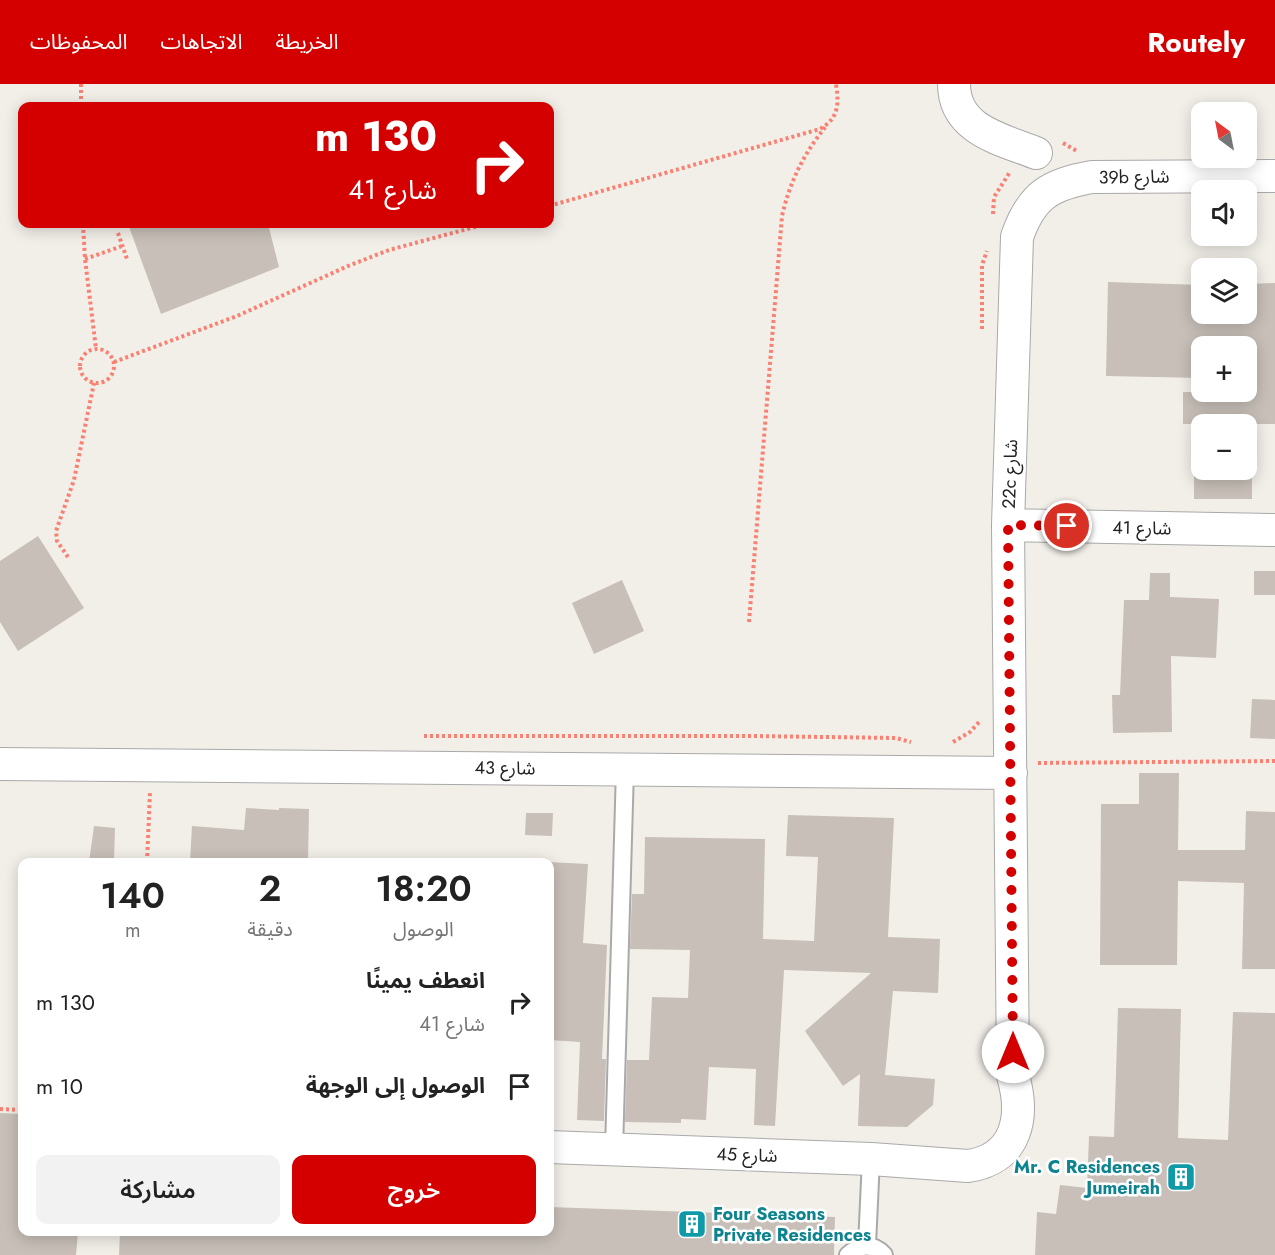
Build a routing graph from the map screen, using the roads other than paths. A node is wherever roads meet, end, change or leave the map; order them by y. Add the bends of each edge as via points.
1 (954, 84) edge
2 (1036, 153) road end
3 (1275, 176) edge
4 (1036, 201) joint
5 (1008, 525) junction
6 (1275, 530) edge
7 (0, 764) edge
8 (1011, 768) junction
9 (625, 769) junction
10 (554, 1147) edge
11 (614, 1150) junction
12 (871, 1160) junction
13 (944, 1165) joint
14 (867, 1245) junction
15 (849, 1255) edge
16 (884, 1255) edge

1 - 2 street via 958,108 969,123
3 - 4 street, 39b شارع via 1092,177 1062,185
4 - 5 street, 22c شارع via 1024,216 1017,237
5 - 6 street, شارع 41
5 - 8 street, 22c شارع
7 - 9 street, شارع 43
8 - 9 street, شارع 43
8 - 13 street, 22c شارع via 1013,1076 1001,1113 989,1132 973,1149
9 - 11 lane
10 - 11 street, شارع 45
11 - 12 street, شارع 45
12 - 13 street, شارع 45
12 - 14 lane
14 - 15 lane via 857,1247
14 - 16 lane

